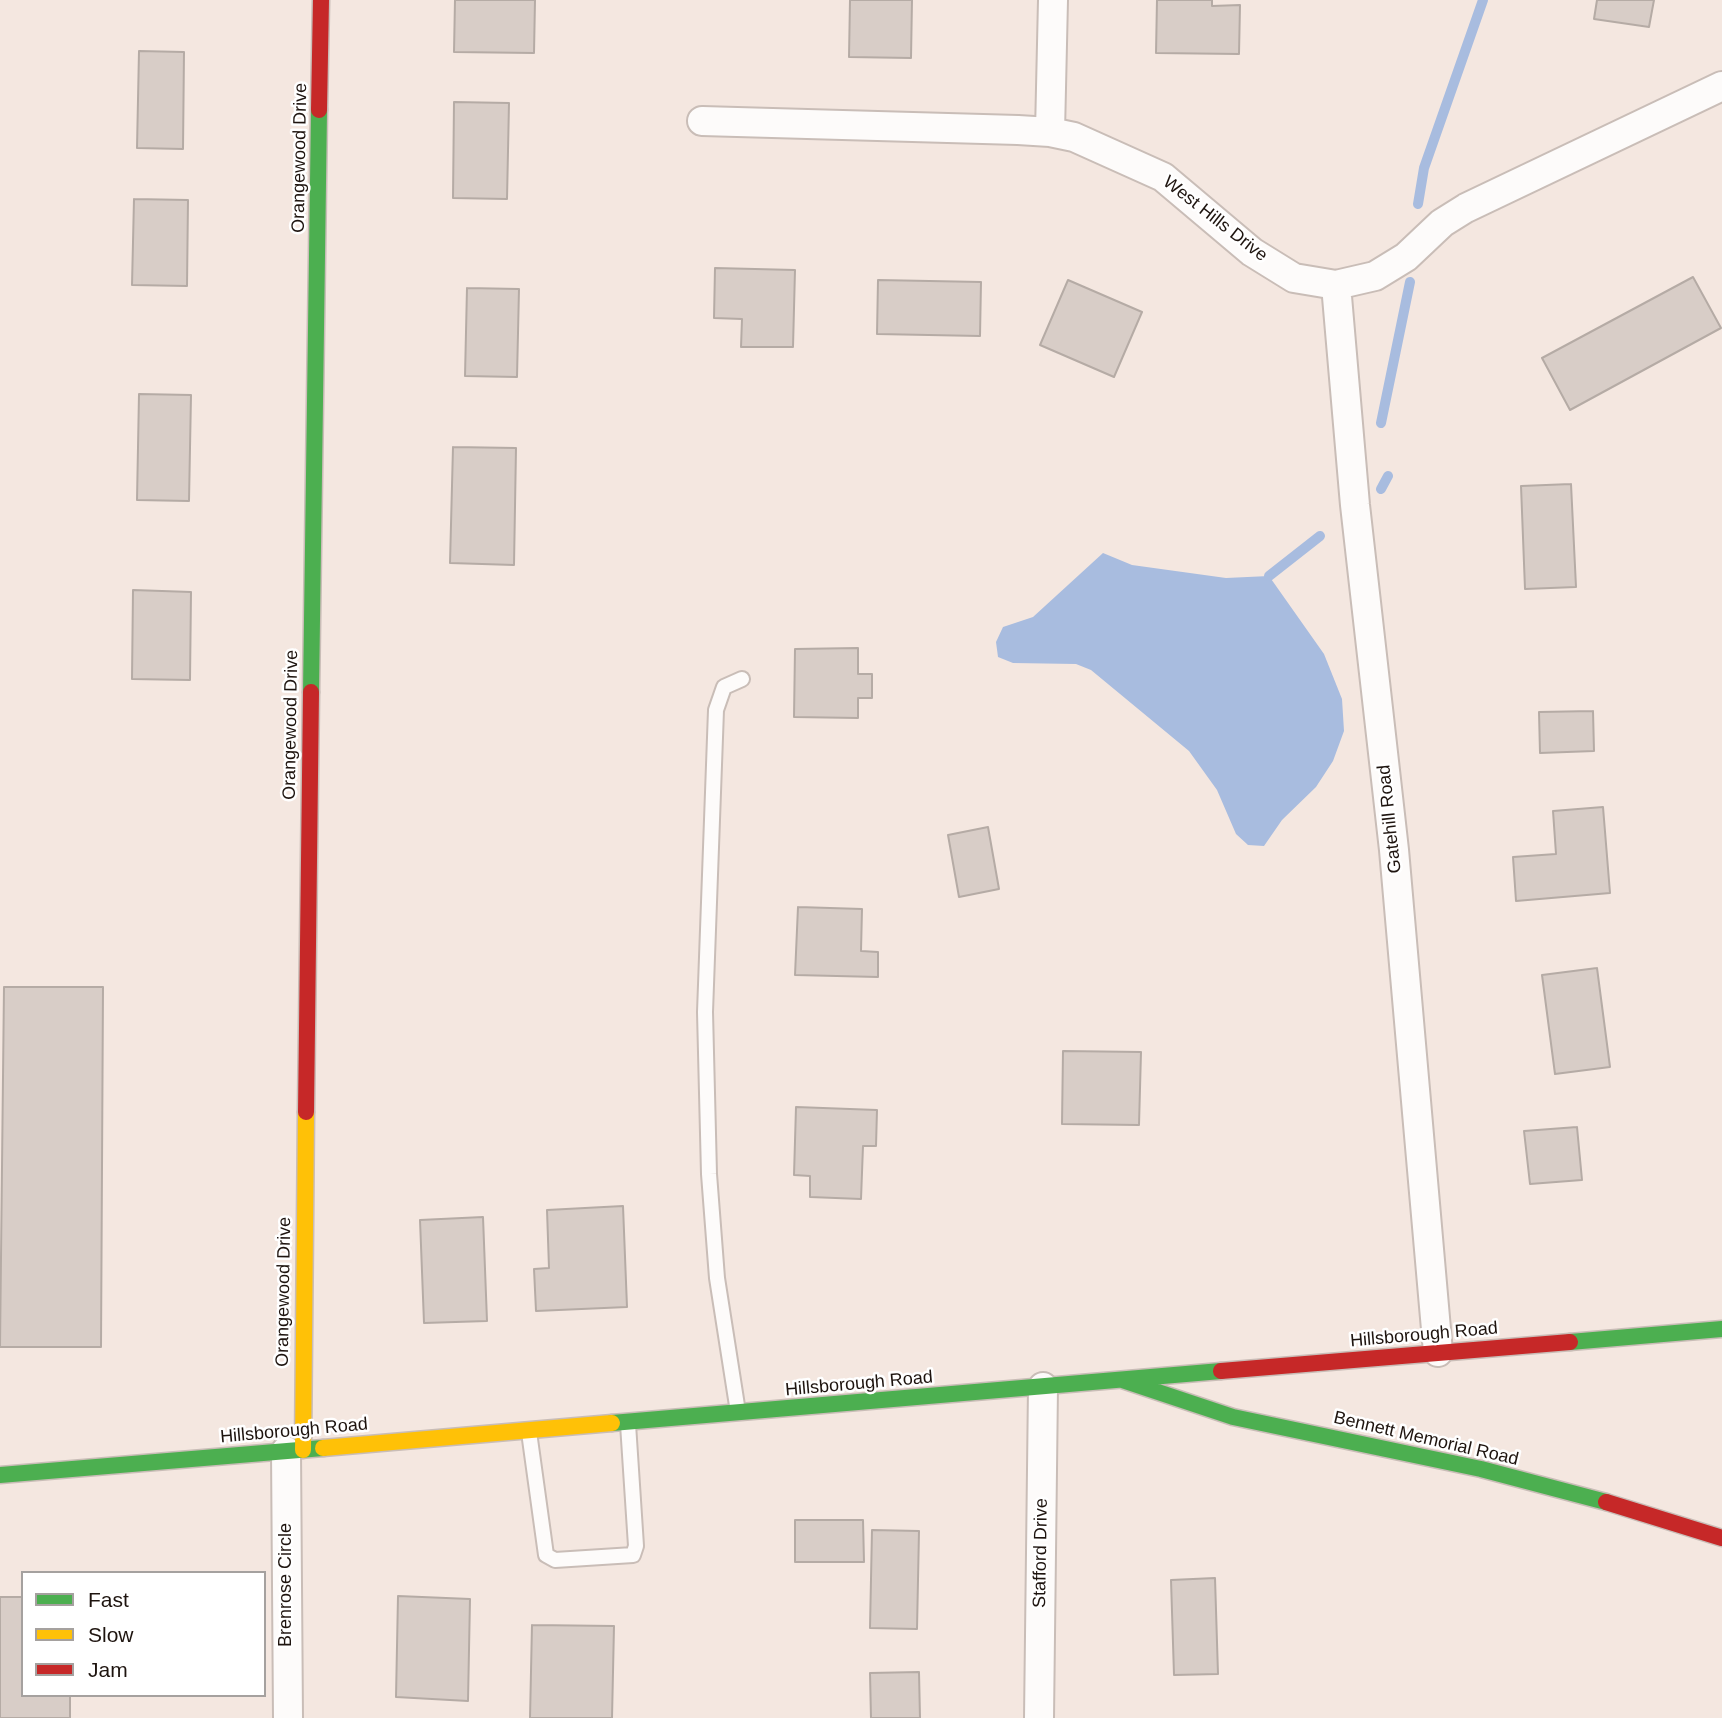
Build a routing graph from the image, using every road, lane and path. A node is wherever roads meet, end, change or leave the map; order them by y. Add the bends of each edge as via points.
1 (321, 0) edge
2 (1053, 0) edge
3 (1722, 86) edge
4 (702, 121) dead end
5 (1050, 132) junction
6 (1336, 285) junction
7 (742, 679) dead end
8 (1722, 1329) edge
9 (1438, 1352) junction
10 (1122, 1380) junction
11 (1043, 1387) junction
12 (739, 1413) junction
13 (628, 1422) junction
14 (529, 1431) junction
15 (295, 1451) junction
16 (0, 1475) edge
17 (1722, 1538) edge
18 (288, 1718) edge
19 (1039, 1718) edge

1 - 15 street, Orangewood Drive
2 - 5 street
3 - 6 street, West Hills Drive via 1466,208 1375,276
4 - 5 street, West Hills Drive
5 - 6 street, West Hills Drive via 1074,137 1163,177 1252,252 1294,278
6 - 9 street, Gatehill Road via 1355,505 1394,850
7 - 12 lane via 724,687 716,710 705,1013 716,1278
8 - 9 street, Hillsborough Road
9 - 10 street, Hillsborough Road
10 - 11 street, Hillsborough Road
10 - 17 street, Bennett Memorial Road via 1233,1418 1481,1469
11 - 12 street, Hillsborough Road
11 - 19 street, Stafford Drive
12 - 13 street, Hillsborough Road
13 - 14 street, Hillsborough Road
13 - 14 lane via 633,1555 555,1560 547,1555
14 - 15 street, Hillsborough Road
15 - 16 street, Hillsborough Road
15 - 18 street, Brenrose Circle

